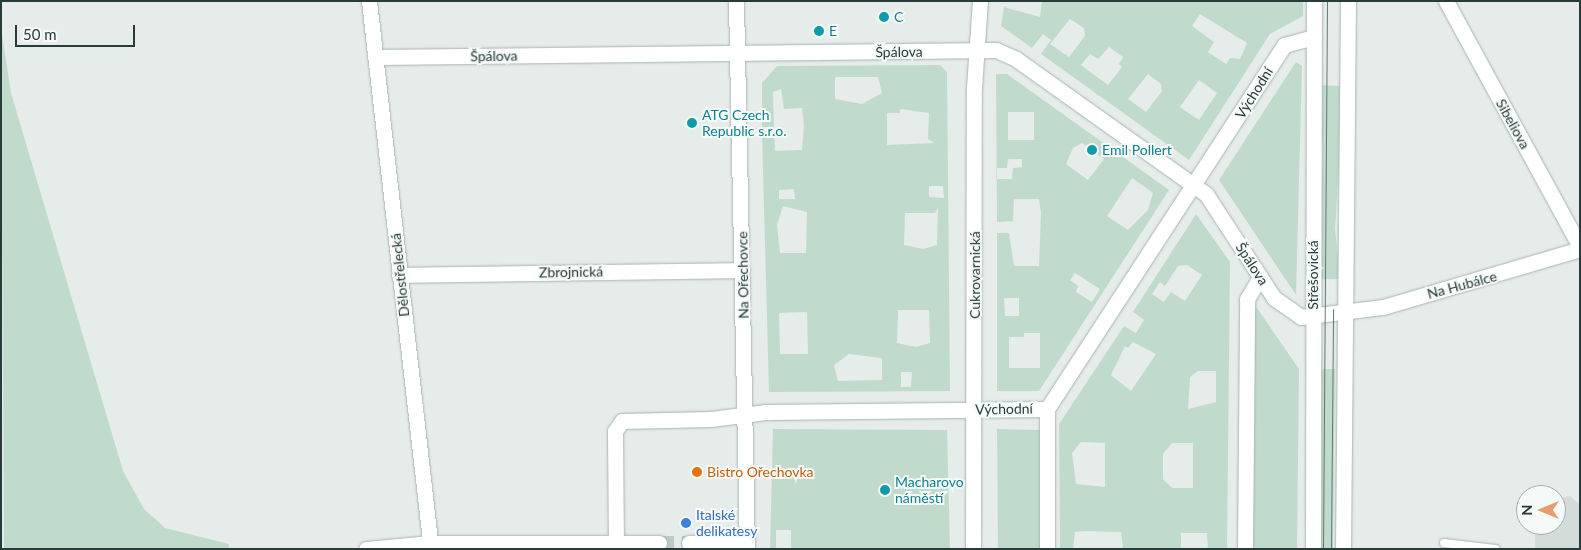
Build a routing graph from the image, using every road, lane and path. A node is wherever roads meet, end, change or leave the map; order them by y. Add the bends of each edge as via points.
1 (369, 1) edge
2 (736, 1) edge
3 (980, 1) edge
4 (1314, 1) edge
5 (1348, 1) edge
6 (1446, 1) edge
7 (1314, 37) junction
8 (975, 50) junction
9 (739, 54) junction
10 (376, 57) junction
11 (1195, 185) junction
12 (1580, 248) edge
13 (742, 270) junction
14 (399, 275) junction
15 (1260, 277) junction
16 (1343, 315) junction
17 (1314, 318) junction
18 (1047, 409) junction
19 (975, 410) junction
20 (746, 415) junction
21 (659, 543) tunnel mouth
22 (690, 543) tunnel mouth
23 (1444, 543) dead end
24 (616, 546) edge
25 (747, 546) edge
26 (429, 547) edge
27 (366, 549) edge
28 (973, 549) edge
29 (1048, 549) edge
30 (1244, 549) edge
31 (1313, 549) edge
32 (1343, 549) edge
33 (1496, 549) edge

1 - 10 street, Dělostřelecká
2 - 9 street, Na Ořechovce
3 - 8 street, Cukrovarnická
4 - 7 street, Střešovická
5 - 16 street
6 - 12 street, Sibeliova
7 - 11 street, Východní via 1284,45
7 - 17 street, Střešovická
8 - 9 street, Špálova
8 - 11 street, Špálova via 996,50 1016,59
8 - 19 street, Cukrovarnická
9 - 10 street, Špálova
9 - 13 street, Na Ořechovce
10 - 14 street, Dělostřelecká
11 - 15 street, Špálova via 1206,194
11 - 18 street, Východní
12 - 16 street, Na Hubálce
13 - 14 street, Zbrojnická
13 - 20 street, Na Ořechovce
14 - 26 street, Dělostřelecká
15 - 17 street, Špálova via 1285,309
15 - 30 street via 1247,299
16 - 17 street, Na Hubálce
16 - 32 street
17 - 31 street, Střešovická
18 - 19 street, Východní
18 - 29 street
19 - 20 street, Východní
19 - 28 street, Cukrovarnická
20 - 24 street, Východní via 619,423
20 - 25 street, Na Ořechovce
21 - 24 street
22 - 25 street
23 - 33 lane
24 - 26 street
26 - 27 street

